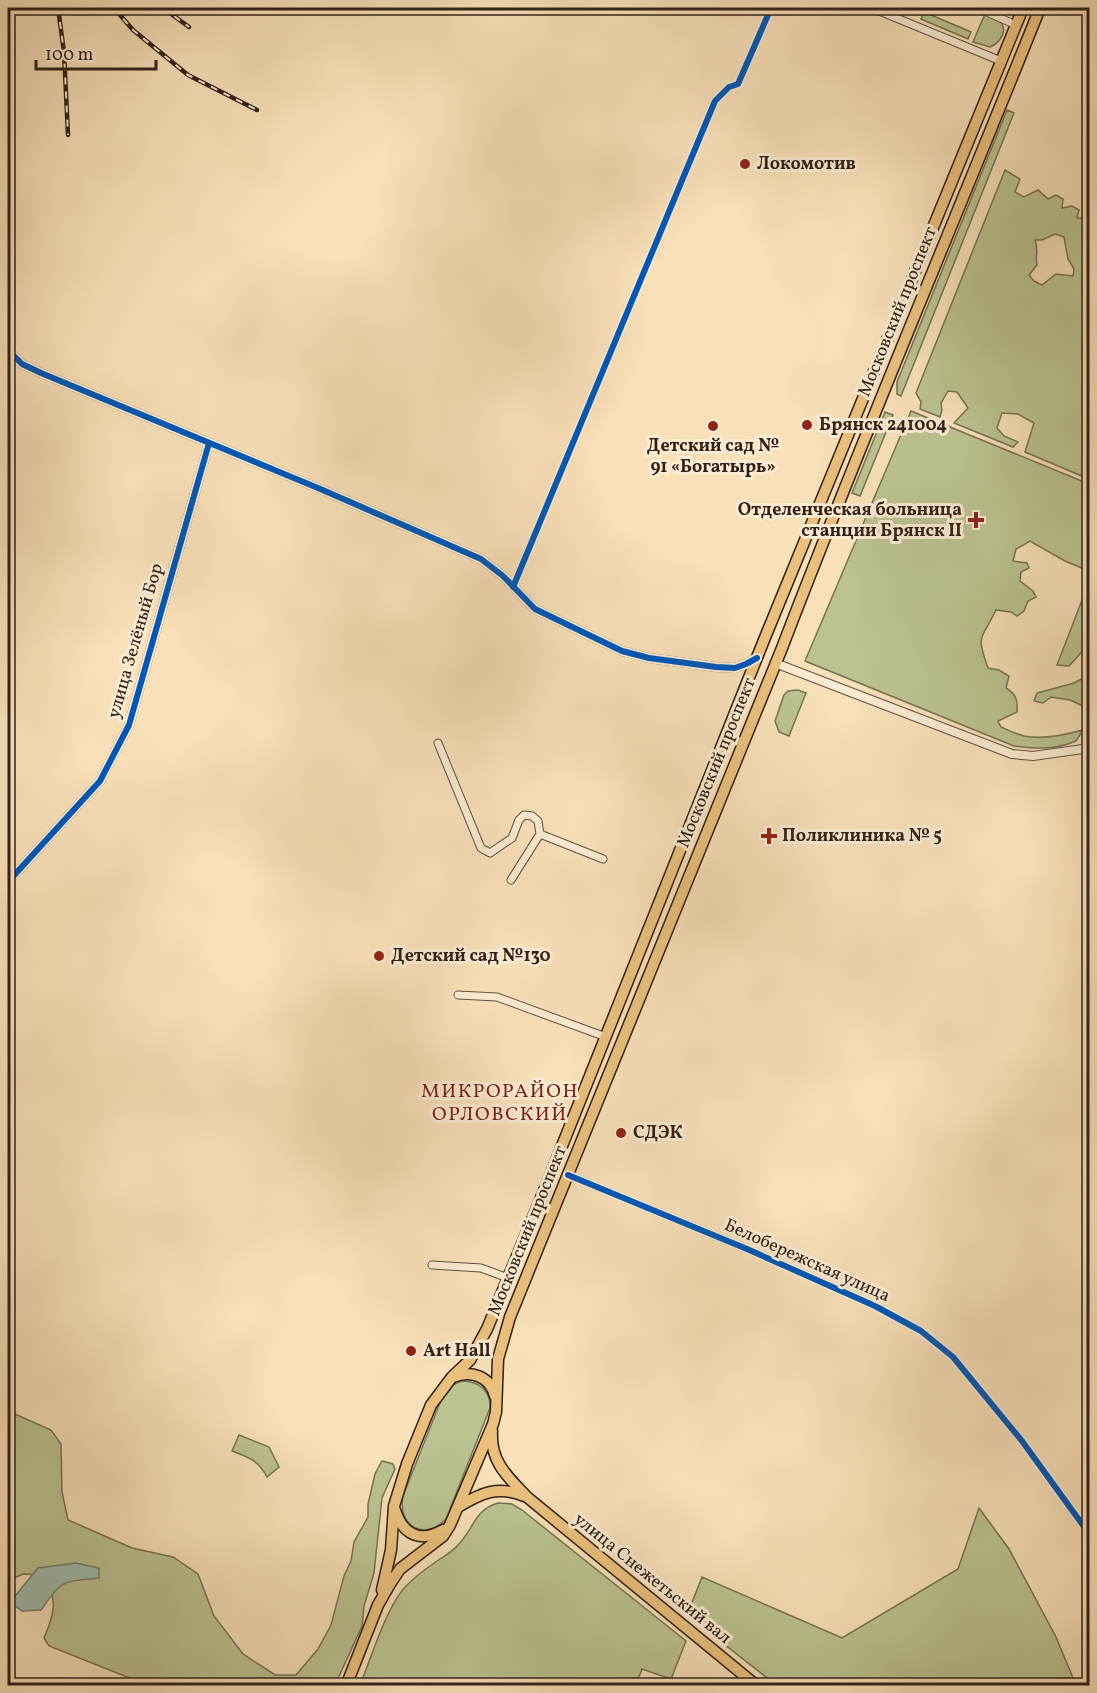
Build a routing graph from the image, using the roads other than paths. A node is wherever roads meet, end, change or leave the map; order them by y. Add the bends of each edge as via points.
1 (771, 8) edge
2 (872, 8) edge
3 (978, 8) edge
4 (1023, 8) edge
5 (1040, 8) edge
6 (1016, 25) junction
7 (1031, 30) junction
8 (1001, 61) junction
9 (1016, 66) junction
10 (8, 350) edge
11 (208, 443) junction
12 (513, 586) junction
13 (757, 658) junction
14 (775, 663) junction
15 (438, 743) dead end
16 (1089, 748) edge
17 (540, 834) junction
18 (603, 859) dead end
19 (511, 880) dead end
20 (8, 882) edge
21 (458, 995) dead end
22 (606, 1037) junction
23 (568, 1175) junction
24 (432, 1265) dead end
25 (508, 1278) junction
26 (452, 1377) junction
27 (497, 1402) junction
28 (493, 1424) junction
29 (527, 1497) junction
30 (394, 1506) junction
31 (457, 1508) junction
32 (450, 1525) junction
33 (1089, 1534) edge
34 (378, 1605) junction
35 (346, 1686) edge
36 (757, 1686) edge

1 - 12 street via 738,84 715,101
2 - 8 street
3 - 6 street
4 - 6 main road, Московский проспект
5 - 7 main road, Московский проспект
6 - 7 main road
6 - 8 main road, Московский проспект
7 - 9 main road, Московский проспект
8 - 9 main road
8 - 13 main road, Московский проспект
9 - 14 main road, Московский проспект
10 - 11 street via 22,364
11 - 12 street via 481,560
11 - 20 street, улица Зелёный Бор via 129,725 100,781
12 - 13 street via 535,609 622,651 735,668
13 - 14 main road
13 - 22 main road, Московский проспект
14 - 16 street via 1012,753 1033,756
14 - 23 main road, Московский проспект
15 - 17 street via 481,848 490,853 512,838 524,815 538,821
17 - 18 street
17 - 19 street
21 - 22 street via 496,997
22 - 25 main road, Московский проспект
23 - 27 main road, Московский проспект via 503,1338 498,1359
23 - 33 street, Белобережская улица via 747,1249 875,1306 921,1331 953,1357 1022,1441
24 - 25 street via 481,1268
25 - 26 main road, Московский проспект via 477,1349
26 - 27 main road via 477,1375 494,1391
26 - 30 main road, Московский проспект via 431,1405
27 - 28 main road, Московский проспект
28 - 29 main road, улица Снежетьский вал via 497,1461
28 - 31 main road, Московский проспект
29 - 31 main road, улица Снежетьский вал via 513,1491 493,1491
29 - 36 main road, улица Снежетьский вал
30 - 32 main road via 400,1524 421,1537 432,1536
30 - 34 main road, Московский проспект via 391,1550
31 - 32 main road, Московский проспект
32 - 34 main road via 443,1536 400,1569
34 - 35 main road

